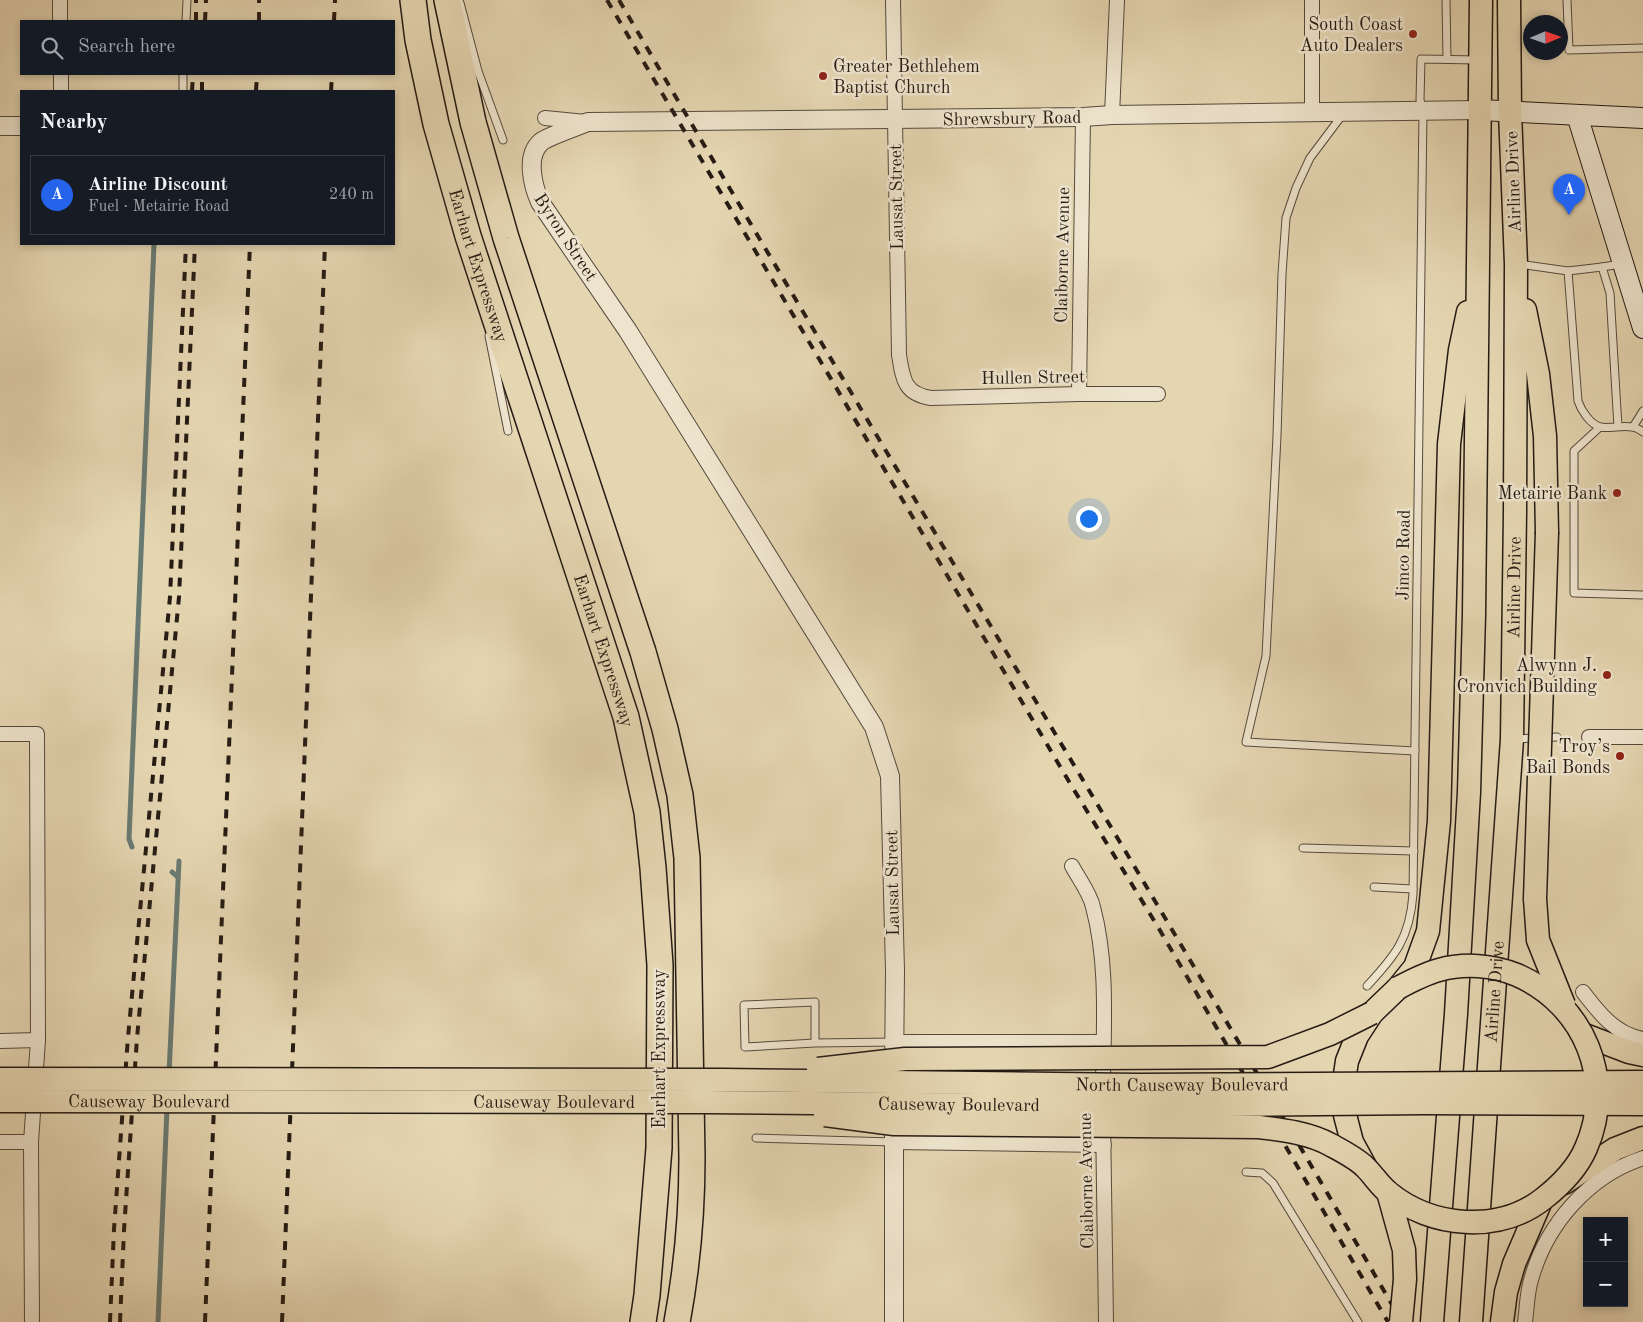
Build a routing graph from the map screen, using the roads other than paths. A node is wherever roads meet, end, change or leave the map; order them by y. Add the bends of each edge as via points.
1 (60, 0) edge
2 (187, 0) edge
3 (412, 0) edge
4 (448, 0) edge
5 (459, 0) edge
6 (893, 0) edge
7 (1117, 0) edge
8 (1312, 0) edge
9 (1446, 0) edge
10 (1481, 0) edge
11 (1509, 0) edge
12 (1567, 0) edge
13 (60, 20) edge
14 (186, 20) edge
15 (1643, 48) edge
16 (1446, 59) junction
17 (1481, 60) junction
18 (61, 75) edge
19 (183, 75) edge
20 (61, 90) edge
21 (183, 90) edge
22 (1480, 110) junction
23 (1423, 111) junction
24 (1312, 112) junction
25 (1345, 112) junction
26 (1510, 112) junction
27 (1577, 115) junction
28 (1112, 116) junction
29 (1083, 117) junction
30 (545, 118) dead end
31 (1643, 118) edge
32 (894, 119) junction
33 (588, 122) junction
34 (0, 126) edge
35 (20, 126) edge
36 (504, 140) dead end
37 (468, 236) junction
38 (1516, 264) junction
39 (1623, 264) junction
40 (1478, 265) junction
41 (1602, 267) junction
42 (1568, 271) junction
43 (482, 304) dead end
44 (486, 324) dead end
45 (1643, 328) edge
46 (910, 391) joint
47 (1079, 394) junction
48 (1158, 394) dead end
49 (1643, 411) edge
50 (1633, 426) junction
51 (1600, 427) junction
52 (1618, 427) junction
53 (508, 431) dead end
54 (1643, 432) edge
55 (725, 488) joint
56 (1643, 595) edge
57 (0, 734) edge
58 (1557, 737) dead end
59 (1643, 737) edge
60 (1589, 738) dead end
61 (1512, 739) junction
62 (1415, 751) junction
63 (1303, 848) dead end
64 (1414, 852) junction
65 (1072, 866) dead end
66 (1374, 887) dead end
67 (1413, 888) junction
68 (1367, 986) dead end
69 (1398, 988) junction
70 (1583, 992) dead end
71 (1565, 1008) junction
72 (1372, 1013) junction
73 (1582, 1034) junction
74 (1643, 1039) edge
75 (38, 1040) junction
76 (0, 1041) edge
77 (895, 1042) junction
78 (1103, 1042) junction
79 (816, 1043) junction
80 (1643, 1055) edge
81 (0, 1079) edge
82 (722, 1080) junction
83 (1643, 1082) edge
84 (0, 1101) edge
85 (707, 1102) junction
86 (1643, 1104) edge
87 (1137, 1106) joint
88 (756, 1138) dead end
89 (1643, 1138) edge
90 (0, 1142) edge
91 (31, 1142) junction
92 (893, 1142) junction
93 (1104, 1145) junction
94 (1643, 1158) edge
95 (1365, 1166) junction
96 (1246, 1172) dead end
97 (1559, 1186) junction
98 (1388, 1192) junction
99 (1541, 1201) junction
100 (32, 1322) edge
101 (642, 1322) edge
102 (677, 1322) edge
103 (894, 1322) edge
104 (1106, 1322) edge
105 (1358, 1322) edge
106 (1401, 1322) edge
107 (1432, 1322) edge
108 (1471, 1322) edge
109 (1502, 1322) edge
110 (1525, 1322) edge

1 - 13 street
2 - 14 lane
3 - 37 highway, Earhart Expressway via 436,124
4 - 102 highway, Earhart Expressway via 473,122 506,238 643,652 680,795 687,858 692,1200
5 - 36 lane via 478,71
6 - 32 street, Lausat Street
7 - 28 street
8 - 24 street
9 - 16 lane
10 - 17 highway, Airline Drive
11 - 26 highway, Airline Drive
12 - 15 lane via 1569,50
16 - 17 lane
16 - 23 lane, Jimco Road via 1420,58
17 - 22 highway, Airline Drive
18 - 20 street
19 - 21 lane
22 - 23 street, Shrewsbury Road
22 - 26 main road
22 - 40 highway, Airline Drive
23 - 25 street, Shrewsbury Road
23 - 62 lane, Jimco Road
24 - 25 street, Shrewsbury Road
24 - 28 street, Shrewsbury Road
25 - 62 lane via 1310,158 1286,218 1266,656 1246,742
26 - 27 main road
26 - 38 highway, Airline Drive
27 - 31 main road
27 - 39 main road
28 - 29 street, Shrewsbury Road
29 - 32 street, Shrewsbury Road
29 - 47 street, Claiborne Avenue
30 - 33 street, Shrewsbury Road
32 - 33 street, Shrewsbury Road
32 - 46 street, Lausat Street via 899,355 902,378
33 - 55 street, Byron Street via 541,142 532,167 534,188 540,202 623,323
34 - 35 street
37 - 43 lane
37 - 101 highway, Earhart Expressway via 626,717 647,812 660,965 660,1148
38 - 42 lane
38 - 61 highway, Airline Drive
38 - 71 highway, bridge via 1538,374 1547,532 1535,899 1538,940
39 - 41 lane
39 - 45 main road
40 - 69 highway via 1460,350 1449,444 1438,821 1428,932 1416,967
40 - 107 highway, Airline Drive via 1469,792
41 - 42 lane
41 - 52 lane via 1610,293
42 - 51 lane via 1578,401 1584,414
44 - 53 lane
46 - 47 street, Hullen Street via 931,398
47 - 48 street, Hullen Street
49 - 50 lane
50 - 52 lane
50 - 54 lane
51 - 52 lane
51 - 56 lane via 1574,451 1574,593
55 - 77 street, Lausat Street via 874,728 890,776
57 - 75 street via 37,734
58 - 61 lane
59 - 60 street
61 - 108 highway, Airline Drive
62 - 64 lane, Jimco Road
63 - 64 lane
64 - 67 lane, Jimco Road
65 - 78 street, Claiborne Avenue via 1093,906 1098,934 1104,984
66 - 67 lane
67 - 68 lane, Jimco Road via 1412,912 1404,940 1392,960
69 - 71 highway, bridge via 1440,970 1462,966 1485,967 1529,980
69 - 72 highway
70 - 74 street via 1599,1014 1614,1027
71 - 73 highway, bridge
72 - 82 highway, bridge via 1330,1034 1268,1057 905,1059
72 - 95 highway, bridge via 1357,1036 1347,1061 1343,1088 1344,1116 1352,1142
73 - 80 highway
73 - 97 highway, bridge via 1592,1055 1598,1102 1586,1148
75 - 76 street
75 - 91 street
77 - 78 street
77 - 79 lane
77 - 92 street, Lausat Street
78 - 93 street, Claiborne Avenue
79 - 79 lane via 815,1002 744,1004 745,1048
81 - 82 highway, Causeway Boulevard, bridge
82 - 83 highway, North Causeway Boulevard, bridge via 1138,1084
84 - 85 highway, Causeway Boulevard, bridge
85 - 87 highway, Causeway Boulevard, bridge
85 - 95 highway, bridge via 894,1124 1258,1127 1308,1136 1330,1144
86 - 87 highway, North Causeway Boulevard, bridge
88 - 92 lane
89 - 97 highway, bridge via 1615,1149
90 - 91 street
91 - 100 street
92 - 93 street
92 - 103 street, Lausat Street
93 - 104 street, Claiborne Avenue
94 - 110 street via 1585,1190 1560,1220 1541,1252 1530,1281
95 - 98 highway, bridge
96 - 105 lane via 1262,1173 1272,1183
97 - 99 highway, bridge
98 - 99 highway, bridge via 1402,1203 1427,1214 1454,1221 1490,1221 1525,1210
98 - 106 highway, bridge via 1404,1250
99 - 109 highway via 1514,1264

